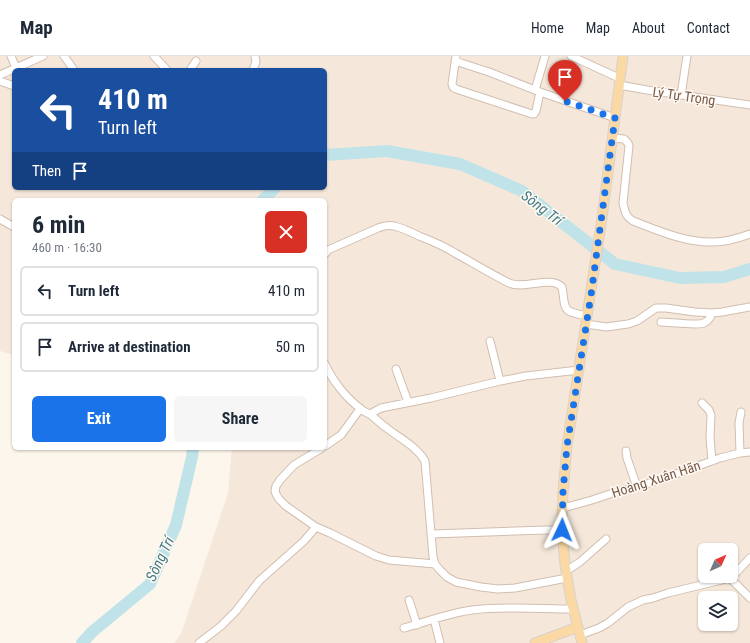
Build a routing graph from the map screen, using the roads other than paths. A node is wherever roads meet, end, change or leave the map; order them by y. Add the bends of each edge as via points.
1 (11, 56) edge
2 (43, 56) edge
3 (64, 56) edge
4 (154, 56) edge
5 (255, 56) edge
6 (544, 56) edge
7 (571, 56) edge
8 (623, 56) edge
9 (687, 56) edge
10 (456, 59) edge
11 (196, 61) dead end
12 (16, 68) joint
13 (73, 68) edge
14 (166, 68) edge
15 (191, 68) edge
16 (253, 68) edge
17 (12, 70) edge
18 (0, 75) edge
19 (0, 81) edge
20 (619, 81) junction
21 (12, 85) edge
22 (537, 91) junction
23 (681, 95) junction
24 (750, 105) edge
25 (615, 118) junction
26 (612, 138) junction
27 (0, 219) edge
28 (12, 226) edge
29 (750, 234) edge
30 (327, 251) edge
31 (750, 307) edge
32 (712, 313) junction
33 (586, 320) junction
34 (661, 322) dead end
35 (490, 342) dead end
36 (327, 368) edge
37 (396, 369) dead end
38 (579, 370) junction
39 (500, 381) junction
40 (408, 402) junction
41 (702, 402) dead end
42 (360, 409) junction
43 (741, 412) dead end
44 (370, 414) junction
45 (327, 445) edge
46 (319, 450) edge
47 (626, 451) dead end
48 (750, 452) edge
49 (740, 453) junction
50 (712, 461) junction
51 (637, 487) junction
52 (563, 508) junction
53 (316, 527) junction
54 (562, 530) junction
55 (432, 534) junction
56 (606, 538) dead end
57 (750, 558) edge
58 (435, 564) junction
59 (738, 571) edge
60 (566, 575) junction
61 (709, 583) edge
62 (735, 583) edge
63 (750, 598) edge
64 (409, 600) dead end
65 (573, 609) junction
66 (434, 619) junction
67 (417, 624) junction
68 (404, 628) dead end
69 (580, 635) edge
70 (199, 643) edge
71 (440, 643) edge
72 (535, 643) edge

1 - 12 street
2 - 12 street
3 - 13 street
4 - 14 street
5 - 16 street
6 - 22 street
7 - 20 street, Lý Tự Trọng
8 - 20 main road
9 - 23 street
10 - 22 street
10 - 22 street via 452,84 456,89 532,114 536,111
11 - 15 street
17 - 18 street
19 - 21 street
20 - 23 street, Lý Tự Trọng via 647,90
20 - 25 main road
22 - 25 street
23 - 24 street, Lý Tự Trọng
25 - 26 main road
26 - 29 street via 624,139 629,146 623,202 626,216 630,220 699,241 720,241
26 - 33 main road
27 - 28 street
30 - 33 street via 378,228 393,226 442,246 513,284 556,283 562,287 564,304 568,311
31 - 32 street
32 - 33 street via 656,308 628,324 606,326
32 - 34 street via 704,323
33 - 38 main road
35 - 39 street
36 - 42 street via 349,399
37 - 40 street
38 - 39 street
38 - 52 main road via 567,446
39 - 40 street
40 - 44 street via 381,408
41 - 50 street via 711,415
42 - 44 street
42 - 45 street via 341,435
43 - 49 street
44 - 55 street via 412,446 425,461
46 - 53 street via 294,465 275,488 279,499 286,506
47 - 51 street
48 - 49 street, Hoàng Xuân Hãn
49 - 50 street, Hoàng Xuân Hãn
50 - 51 street, Hoàng Xuân Hãn
51 - 52 street, Hoàng Xuân Hãn
52 - 54 main road
53 - 58 street via 384,558
53 - 70 street via 259,581 221,626
54 - 55 street
54 - 60 main road
55 - 58 street
56 - 60 street
57 - 59 street
58 - 60 street via 443,574 456,582 498,589 515,588
60 - 65 main road
61 - 69 street via 643,600 628,607 599,628
62 - 63 street
64 - 67 street
65 - 66 street via 484,609
65 - 69 main road
66 - 67 street
66 - 71 street
67 - 68 street
69 - 72 main road

